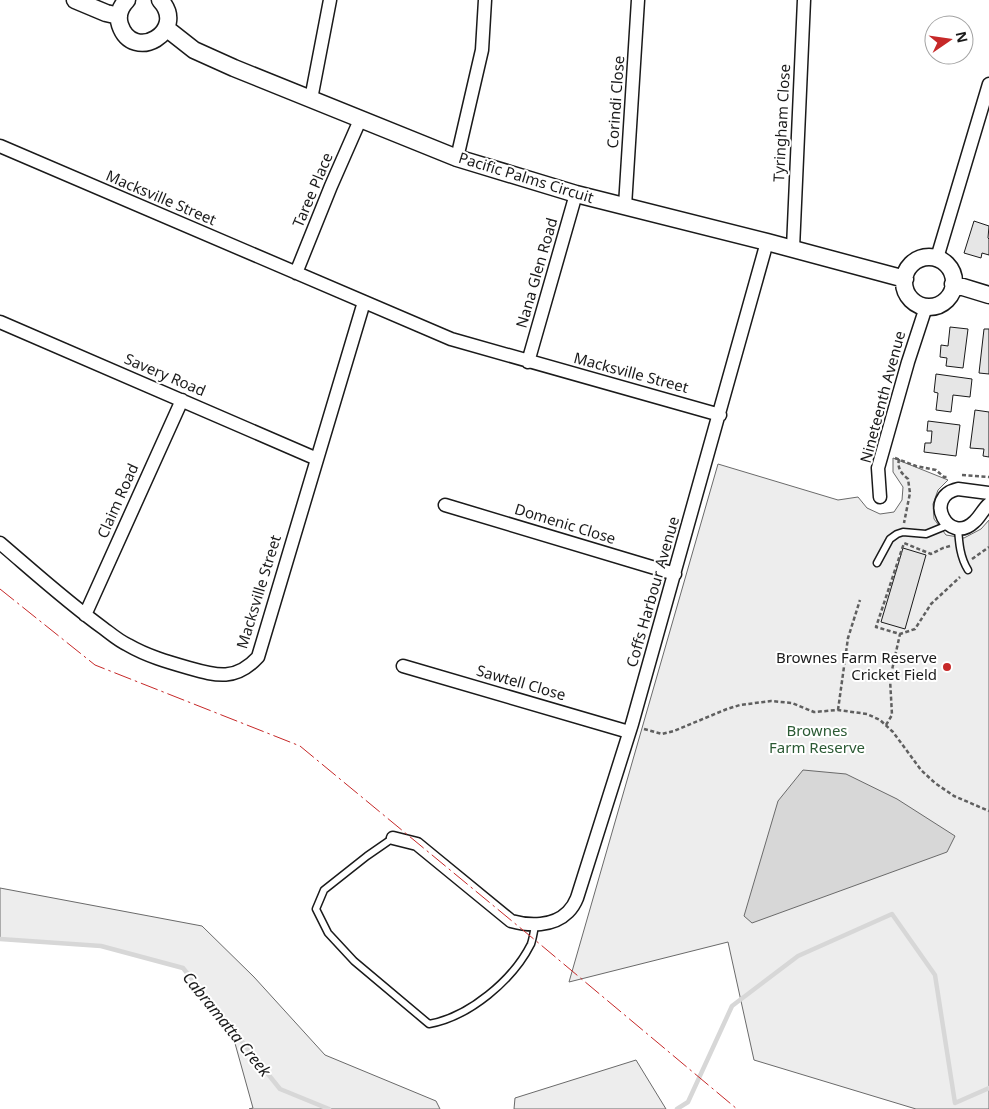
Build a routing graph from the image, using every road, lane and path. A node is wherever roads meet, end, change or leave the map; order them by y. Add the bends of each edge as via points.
1 (75, 0) edge
2 (127, 0) edge
3 (160, 0) edge
4 (330, 0) edge
5 (485, 0) edge
6 (638, 0) edge
7 (804, 0) edge
8 (119, 16) junction
9 (166, 28) junction
10 (989, 84) edge
11 (311, 99) junction
12 (360, 120) junction
13 (983, 123) edge
14 (0, 146) edge
15 (457, 158) junction
16 (576, 194) junction
17 (625, 206) junction
18 (767, 242) junction
19 (792, 248) junction
20 (937, 258) junction
21 (296, 273) junction
22 (905, 279) junction
23 (953, 284) junction
24 (989, 295) edge
25 (364, 302) junction
26 (926, 307) junction
27 (0, 322) edge
28 (528, 362) junction
29 (182, 400) junction
30 (720, 414) junction
31 (891, 456) dead end
32 (317, 459) junction
33 (899, 459) junction
34 (989, 477) edge
35 (989, 492) edge
36 (880, 497) dead end
37 (989, 504) edge
38 (445, 505) dead end
39 (903, 524) dead end
40 (953, 526) junction
41 (0, 543) edge
42 (959, 545) junction
43 (989, 547) edge
44 (877, 563) dead end
45 (964, 564) junction
46 (968, 570) joint
47 (675, 574) junction
48 (860, 600) dead end
49 (85, 615) junction
50 (900, 634) junction
51 (403, 666) dead end
52 (838, 710) junction
53 (886, 725) junction
54 (643, 728) dead end
55 (629, 732) junction
56 (989, 812) edge
57 (393, 838) joint
58 (535, 925) junction

1 - 8 street
2 - 8 street
3 - 9 street via 167,10
4 - 11 street
5 - 15 street via 482,50
6 - 17 street, Corindi Close
7 - 19 street, Tyringham Close
8 - 9 street via 121,28 135,41 152,41
9 - 11 street, Pacific Palms Circuit via 194,50
10 - 13 street
11 - 12 street, Pacific Palms Circuit
12 - 15 street, Pacific Palms Circuit
12 - 21 street, Taree Place
13 - 20 street
14 - 21 street, Macksville Street
15 - 16 street, Pacific Palms Circuit
16 - 17 street, Pacific Palms Circuit
16 - 28 street, Nana Glen Road
17 - 18 street, Pacific Palms Circuit
18 - 19 street, Pacific Palms Circuit
18 - 30 street, Coffs Harbour Avenue
19 - 22 street, Pacific Palms Circuit
20 - 22 street via 916,261
20 - 23 street via 950,268
21 - 25 street, Macksville Street
22 - 26 street via 911,298
23 - 24 street
23 - 26 street via 952,292 943,303
25 - 28 street, Macksville Street via 452,339
25 - 32 street, Macksville Street
26 - 36 street, Nineteenth Avenue via 878,468
27 - 29 street, Savery Road
28 - 30 street, Macksville Street
29 - 32 street, Savery Road
29 - 49 street, Claim Road
30 - 47 street, Coffs Harbour Avenue
31 - 33 path
32 - 49 street, Macksville Street via 258,657 248,667 224,676 159,659 128,645
33 - 34 path via 936,470 944,477 968,474
33 - 39 path via 898,467 908,479 910,492
35 - 40 street via 953,490 941,502 940,509 942,517
37 - 40 street via 974,523
38 - 47 street, Domenic Close
40 - 42 lane
40 - 44 lane via 926,534 897,534 890,539
41 - 49 street, Macksville Street
42 - 45 lane
42 - 50 path via 931,554 904,543 876,627
43 - 45 path
45 - 46 lane
46 - 50 path via 931,604 915,629
47 - 55 street, Coffs Harbour Avenue
48 - 52 path via 848,638
50 - 53 path via 890,679 892,715
51 - 55 street, Sawtell Close
52 - 53 path via 867,714
52 - 54 path via 814,712 792,703 771,701 740,705 662,734
53 - 56 path via 935,783
55 - 58 street, Coffs Harbour Avenue via 577,898 568,912
57 - 58 street, Coffs Harbour Avenue via 417,844 511,921
57 - 58 lane, Coffs Harbour Avenue via 324,890 316,909 328,933 354,961 429,1024 443,1022 475,1005 511,974 531,943

